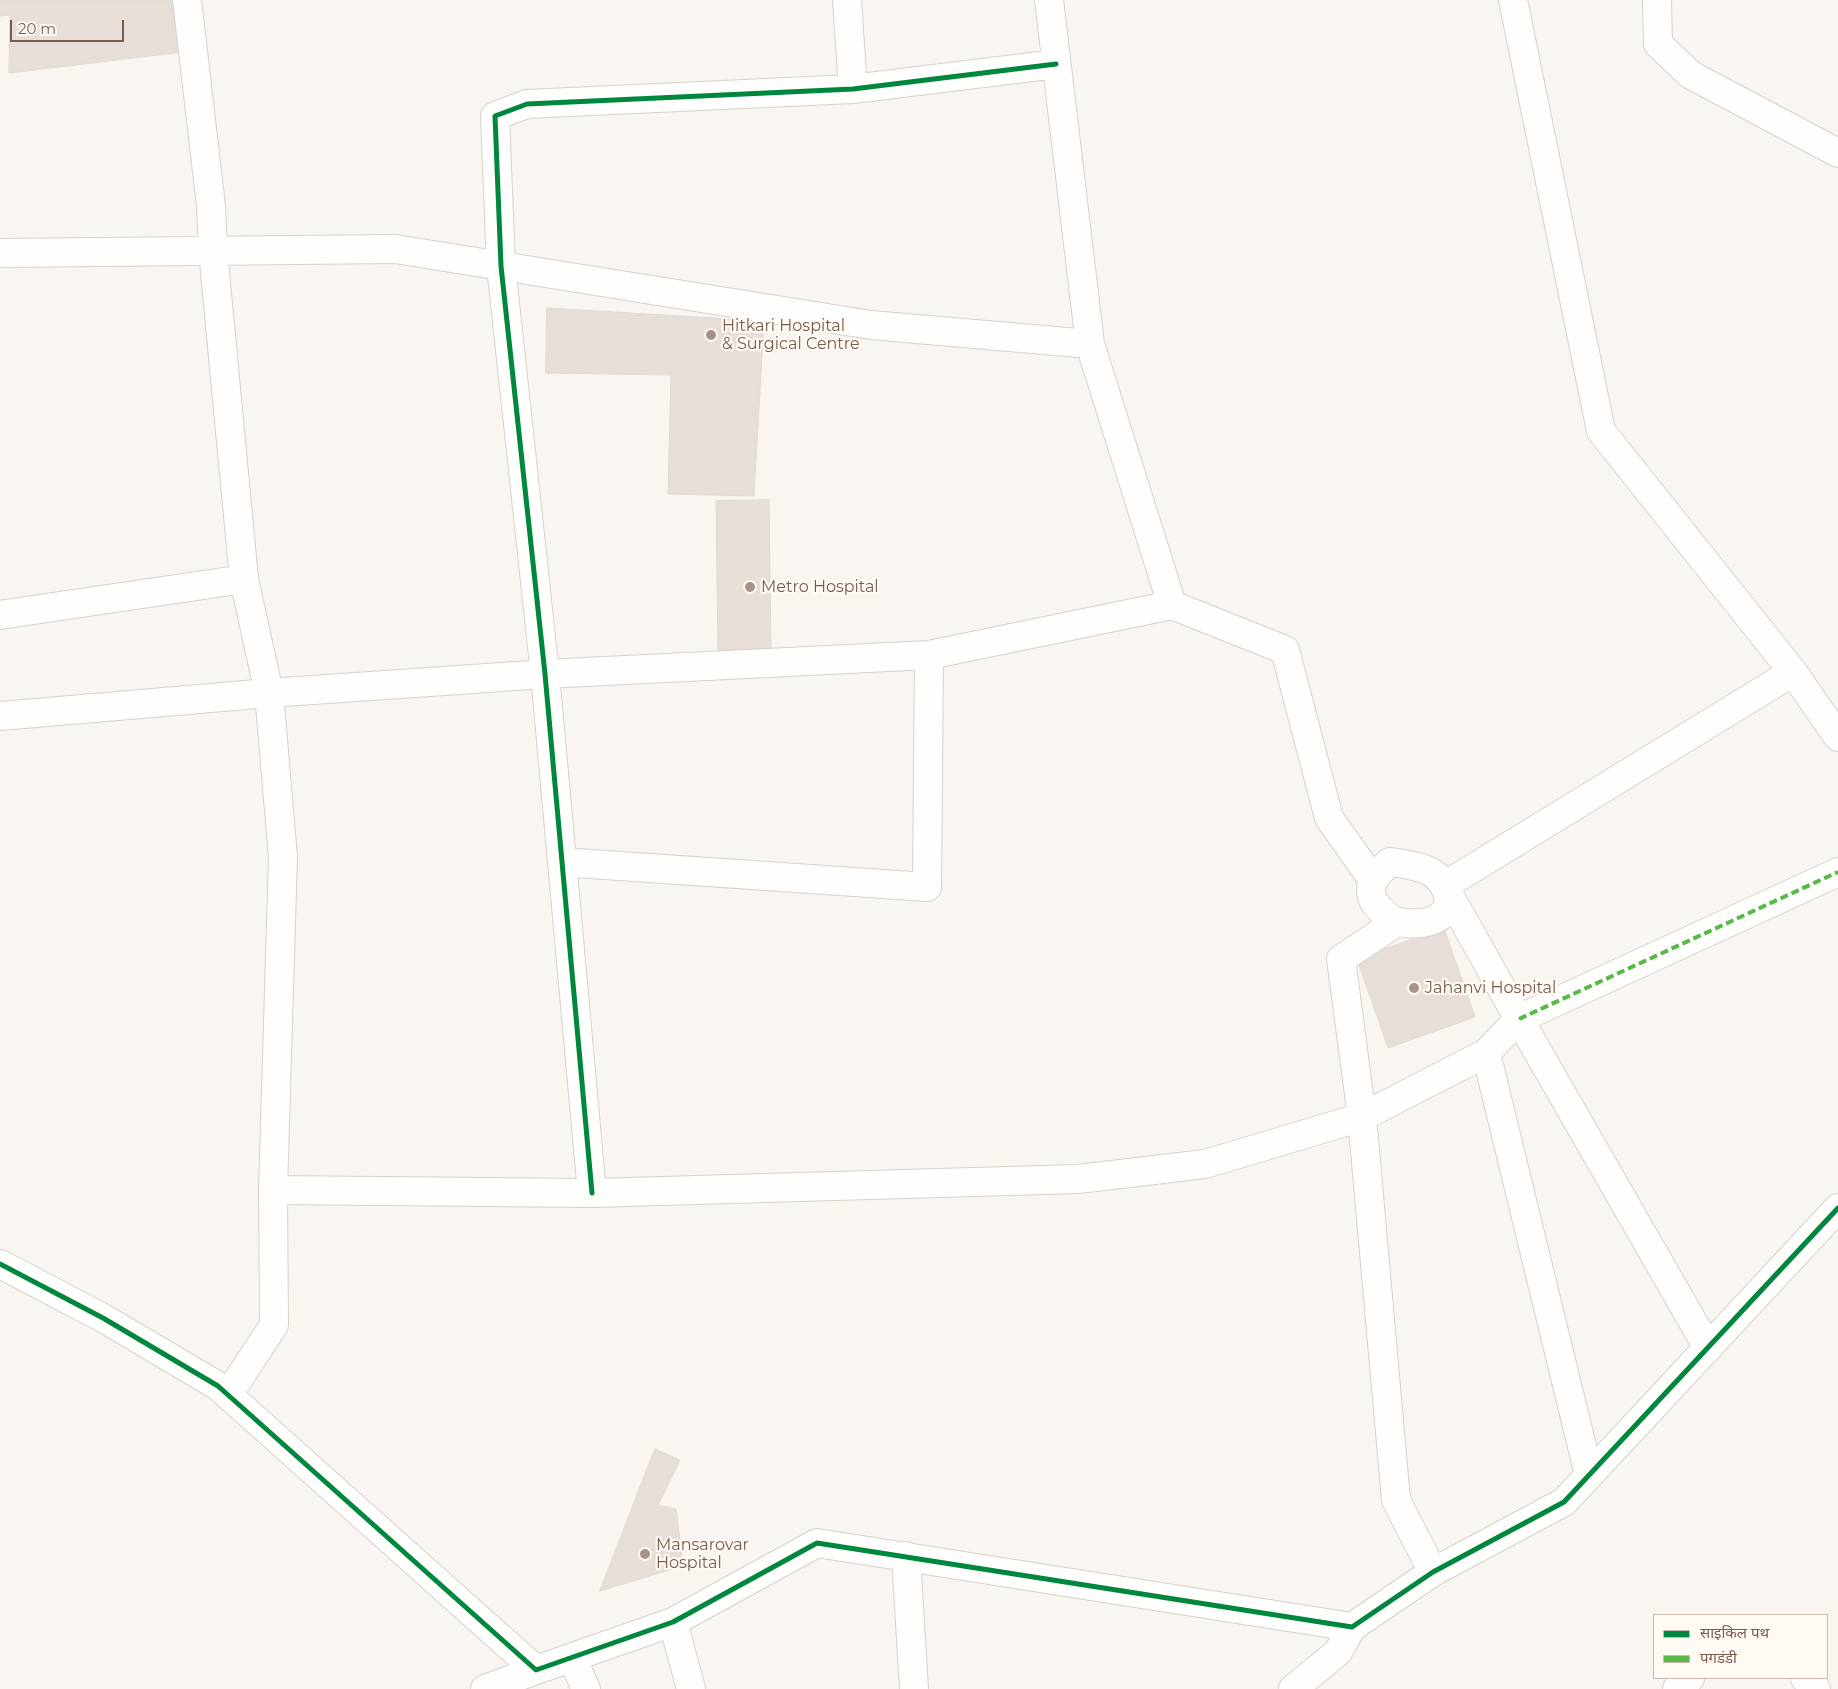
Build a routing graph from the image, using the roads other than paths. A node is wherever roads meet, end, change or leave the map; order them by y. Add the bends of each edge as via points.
1 (187, 0) edge
2 (847, 0) edge
3 (1049, 0) edge
4 (1513, 0) edge
5 (1657, 0) edge
6 (1056, 64) junction
7 (853, 90) junction
8 (1838, 153) edge
9 (213, 250) junction
10 (0, 252) edge
11 (501, 266) junction
12 (1090, 344) junction
13 (244, 579) junction
14 (1172, 605) junction
15 (0, 615) edge
16 (929, 655) junction
17 (1792, 672) junction
18 (545, 674) junction
19 (270, 693) junction
20 (0, 716) edge
21 (1838, 737) edge
22 (562, 862) junction
23 (1838, 872) edge
24 (1372, 880) junction
25 (1444, 886) junction
26 (1397, 922) junction
27 (1519, 1020) junction
28 (1486, 1053) junction
29 (1362, 1117) junction
30 (273, 1190) junction
31 (592, 1193) junction
32 (1838, 1208) edge
33 (0, 1264) edge
34 (1708, 1348) junction
35 (228, 1395) junction
36 (1589, 1475) junction
37 (906, 1556) junction
38 (1433, 1572) junction
39 (673, 1622) junction
40 (1352, 1627) junction
41 (572, 1658) junction
42 (536, 1670) junction
43 (1689, 1679) edge
44 (1806, 1679) edge
45 (485, 1689) edge
46 (586, 1689) edge
47 (691, 1689) edge
48 (914, 1689) edge
49 (1294, 1689) edge
50 (1678, 1689) edge
51 (1816, 1689) edge

1 - 9 street via 211,206
2 - 7 street
3 - 6 street
4 - 17 street via 1601,431
5 - 8 street via 1658,44 1691,75
6 - 7 street
6 - 12 street
7 - 11 street via 527,104 495,116
9 - 10 street
9 - 11 street via 395,249
9 - 13 street
11 - 12 street via 871,325
11 - 18 street
12 - 14 street
13 - 15 street
13 - 19 street
14 - 16 street
14 - 24 street via 1286,650 1329,818
16 - 18 street
16 - 22 street via 927,886
17 - 21 street
17 - 25 street
18 - 19 street
18 - 22 street
19 - 20 street
19 - 30 street via 283,857
22 - 31 street
23 - 27 street
24 - 25 street via 1390,862 1428,870
24 - 26 street via 1372,900
25 - 26 street via 1447,910 1442,915 1421,924
25 - 27 street
26 - 29 street via 1341,959
27 - 28 street
27 - 34 street
28 - 29 street
28 - 36 street
29 - 31 street via 1206,1164 1078,1179
29 - 38 street via 1396,1500
30 - 31 street
30 - 35 street via 274,1325
32 - 34 street
33 - 35 street via 103,1318
34 - 36 street
35 - 42 street
36 - 38 street via 1564,1502
37 - 39 street via 818,1543
37 - 40 street
37 - 48 street
38 - 40 street
39 - 41 street
39 - 47 street
40 - 49 street via 1338,1652
41 - 42 street
41 - 46 street
42 - 45 street
43 - 50 street
44 - 51 street

